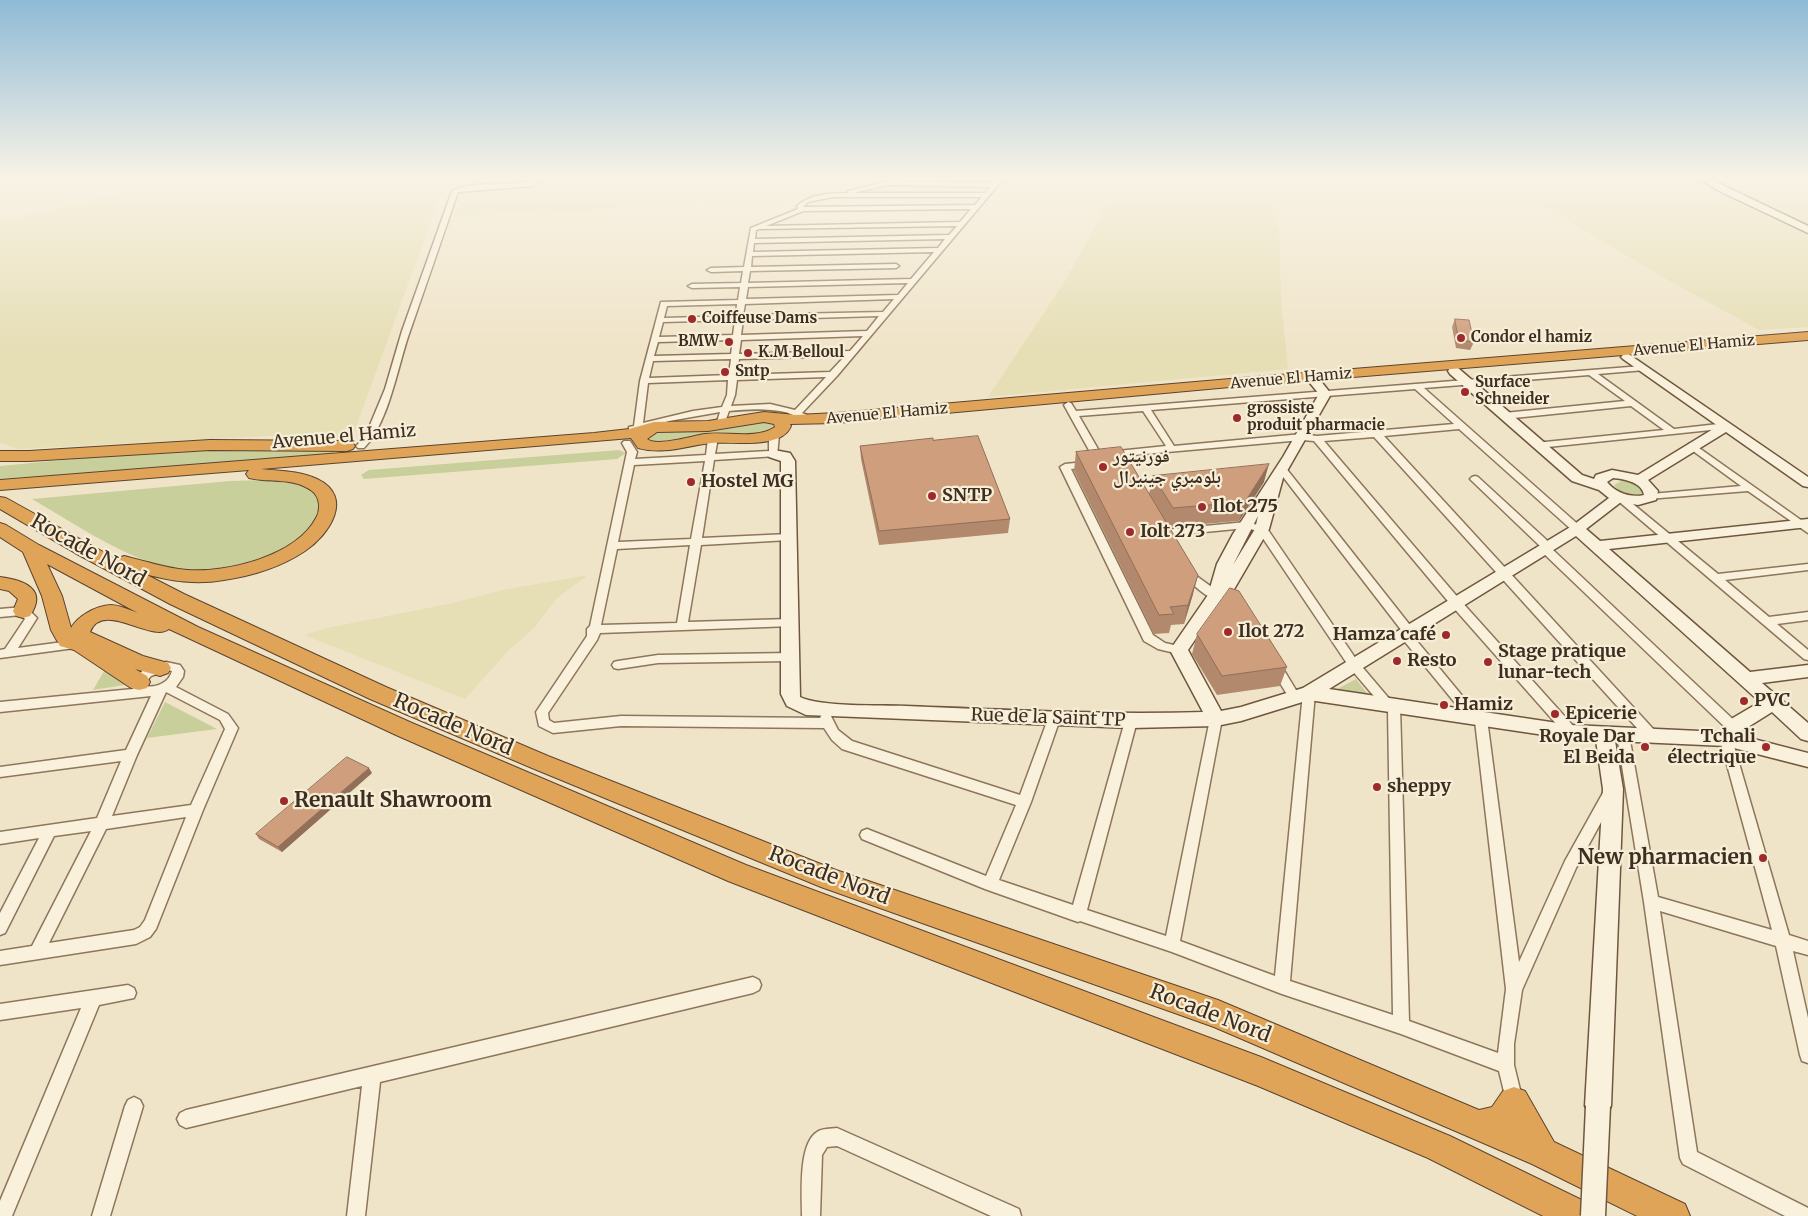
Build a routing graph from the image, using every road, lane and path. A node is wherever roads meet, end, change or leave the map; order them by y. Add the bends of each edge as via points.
1 (441, 235) edge
2 (752, 235) edge
3 (864, 235) edge
4 (951, 236) joint
5 (868, 238) junction
6 (751, 241) junction
7 (940, 250) junction
8 (881, 252) junction
9 (749, 254) junction
10 (896, 266) junction
11 (746, 269) junction
12 (711, 270) dead end
13 (911, 276) junction
14 (744, 284) junction
15 (692, 286) dead end
16 (900, 297) junction
17 (741, 301) junction
18 (885, 314) junction
19 (739, 318) junction
20 (660, 320) junction
21 (869, 334) junction
22 (1808, 336) edge
23 (737, 337) junction
24 (654, 340) junction
25 (1808, 342) edge
26 (852, 353) junction
27 (735, 357) junction
28 (1627, 357) junction
29 (649, 360) junction
30 (1642, 368) junction
31 (1590, 372) junction
32 (834, 374) junction
33 (733, 377) junction
34 (1459, 377) junction
35 (644, 381) junction
36 (1417, 386) junction
37 (1321, 388) junction
38 (1634, 403) junction
39 (1146, 408) junction
40 (1071, 410) junction
41 (802, 416) junction
42 (1504, 416) junction
43 (720, 424) junction
44 (1460, 426) junction
45 (1727, 426) junction
46 (775, 428) junction
47 (1673, 432) junction
48 (1377, 434) junction
49 (1302, 437) junction
50 (623, 439) junction
51 (1318, 439) junction
52 (646, 441) junction
53 (1538, 445) junction
54 (361, 446) junction
55 (1692, 446) junction
56 (462, 448) junction
57 (1172, 448) junction
58 (771, 454) junction
59 (1096, 455) junction
60 (0, 456) edge
61 (710, 458) junction
62 (630, 462) junction
63 (250, 474) junction
64 (1276, 474) junction
65 (1476, 479) dead end
66 (1639, 480) junction
67 (1808, 483) edge
68 (0, 485) edge
69 (45, 486) junction
70 (1602, 487) junction
71 (1750, 488) junction
72 (0, 495) edge
73 (1619, 497) junction
74 (1651, 497) junction
75 (0, 502) edge
76 (1246, 525) junction
77 (1805, 526) edge
78 (0, 529) edge
79 (1262, 529) junction
80 (1576, 529) junction
81 (1164, 533) edge
82 (789, 537) junction
83 (1669, 538) junction
84 (696, 542) junction
85 (611, 546) junction
86 (1596, 546) junction
87 (32, 548) junction
88 (1546, 548) junction
89 (82, 549) junction
90 (1182, 563) edge
91 (1808, 567) edge
92 (1504, 574) junction
93 (1716, 578) junction
94 (0, 583) edge
95 (1225, 592) junction
96 (1456, 604) junction
97 (23, 611) junction
98 (0, 613) edge
99 (1808, 616) edge
100 (1766, 621) junction
101 (790, 623) junction
102 (682, 626) junction
103 (593, 629) junction
104 (191, 632) junction
105 (1407, 633) junction
106 (80, 644) junction
107 (1179, 650) junction
108 (5, 653) edge
109 (1808, 656) edge
110 (790, 657) junction
111 (1271, 658) edge
112 (618, 665) dead end
113 (1354, 665) junction
114 (1808, 671) edge
115 (1746, 679) junction
116 (162, 681) junction
117 (142, 687) junction
118 (1302, 695) junction
119 (1773, 703) junction
120 (1391, 705) junction
121 (0, 707) edge
122 (826, 716) junction
123 (1477, 718) junction
124 (1054, 719) junction
125 (1216, 719) junction
126 (1131, 721) junction
127 (1571, 732) junction
128 (1730, 733) junction
129 (1808, 734) edge
130 (1614, 735) junction
131 (1651, 735) junction
132 (130, 755) junction
133 (1808, 760) edge
134 (0, 772) edge
135 (1613, 789) junction
136 (1024, 802) junction
137 (196, 810) junction
138 (102, 823) junction
139 (49, 832) junction
140 (867, 835) dead end
141 (0, 838) edge
142 (990, 884) junction
143 (1651, 902) junction
144 (1078, 914) junction
145 (0, 928) edge
146 (1784, 942) junction
147 (1172, 945) junction
148 (1808, 948) edge
149 (37, 952) junction
150 (0, 958) edge
151 (753, 985) dead end
152 (1282, 986) junction
153 (1514, 990) junction
154 (128, 993) dead end
155 (93, 999) junction
156 (0, 1012) edge
157 (1401, 1026) junction
158 (1808, 1055) edge
159 (1506, 1065) junction
160 (372, 1076) junction
161 (1514, 1102) junction
162 (134, 1106) dead end
163 (1598, 1106) joint
164 (186, 1119) dead end
165 (1478, 1126) junction
166 (1543, 1153) junction
167 (3, 1216) edge
168 (101, 1216) edge
169 (356, 1216) edge
170 (810, 1216) edge
171 (1012, 1216) edge
172 (1578, 1216) edge
173 (1593, 1216) edge
174 (1673, 1216) edge
175 (1805, 1216) edge

1 - 54 street via 389,389 369,438
2 - 6 street
3 - 5 street
4 - 5 street
4 - 7 street
5 - 6 street
5 - 8 street
6 - 9 street
7 - 8 street
7 - 13 street
8 - 9 street
8 - 10 street
9 - 11 street
10 - 11 street
10 - 13 street
11 - 12 street
11 - 14 street
13 - 14 street
13 - 16 street
14 - 15 street
14 - 17 street
16 - 17 street
16 - 18 street
17 - 19 street
17 - 20 street via 664,304
18 - 19 street
18 - 21 street
19 - 20 street
19 - 23 street
20 - 24 street
21 - 23 street
21 - 26 street
22 - 41 highway, Avenue El Hamiz
23 - 24 street
23 - 27 street
24 - 29 street
25 - 28 highway
26 - 27 street
26 - 32 street
27 - 29 street
27 - 33 street
28 - 30 street
28 - 34 highway
29 - 35 street
30 - 31 street
30 - 45 street
31 - 34 street
31 - 38 street
32 - 33 street
32 - 41 street
33 - 35 street
33 - 43 street via 731,395
34 - 36 street
34 - 37 highway
34 - 42 street
35 - 52 street
36 - 37 street
36 - 44 street
37 - 39 street
37 - 40 highway
37 - 49 street
38 - 42 street
38 - 47 street
39 - 40 street
39 - 57 street
40 - 46 highway
40 - 59 street
41 - 43 street via 784,408 768,407
41 - 46 highway, Avenue El Hamiz
42 - 53 street
43 - 46 highway via 761,417
43 - 52 highway via 658,447
43 - 52 street via 681,415
43 - 61 street
44 - 48 street
44 - 80 street
45 - 47 street
45 - 55 street
45 - 67 street
46 - 58 street
47 - 53 street
48 - 51 street
48 - 92 street
49 - 51 street
49 - 57 street
49 - 64 street
50 - 52 highway
50 - 56 highway, Avenue el Hamiz
50 - 62 street via 632,452
50 - 63 highway
51 - 96 street
52 - 61 street via 696,459
52 - 62 street
53 - 70 street via 1577,478
54 - 56 highway
54 - 60 highway via 220,444
55 - 66 street
55 - 71 street
56 - 69 highway, Avenue el Hamiz
57 - 59 street via 1120,457
58 - 61 street
58 - 82 street via 785,456 788,461
59 - 107 street via 1101,463 1066,467 1148,638
61 - 84 street
62 - 85 street
63 - 69 highway
63 - 89 highway via 292,478 318,488 327,499 328,511 317,531 273,560 210,576 189,577 158,572
64 - 76 street
64 - 79 street
64 - 105 street
65 - 88 street
66 - 70 street via 1612,474 1601,478
66 - 74 street via 1651,491
68 - 69 highway
69 - 72 highway
70 - 73 street
71 - 74 street
71 - 77 street
73 - 74 street via 1638,500
73 - 80 street
73 - 83 street
75 - 89 highway, Rocade Nord
76 - 79 street
76 - 81 street
76 - 95 street via 1219,576
77 - 83 street
78 - 87 highway, Rocade Nord
79 - 95 street
79 - 113 street
80 - 86 street
80 - 88 street
82 - 84 street
82 - 101 street
83 - 86 street
83 - 93 street
84 - 85 street
84 - 102 street
85 - 103 street
86 - 115 street
87 - 104 highway, Rocade Nord
87 - 106 highway via 35,562 53,598 62,634 67,641
88 - 92 street
88 - 128 street
89 - 165 highway, Rocade Nord via 258,638 540,762 830,879 1218,1014
90 - 95 street via 1191,578
91 - 93 street
92 - 96 street
92 - 131 street
93 - 100 street
94 - 97 highway via 15,585 28,598 28,605
95 - 107 street
96 - 105 street
96 - 127 street
97 - 98 street
97 - 108 street via 30,618
99 - 100 street
100 - 109 street
101 - 102 street
101 - 110 street
102 - 103 street
103 - 122 street via 593,638 542,712 543,723 547,726
104 - 116 highway via 116,613 92,618 80,628 83,637 137,662
104 - 172 highway, Rocade Nord via 404,730 737,873 1260,1072 1439,1147
105 - 113 street
105 - 123 street
106 - 108 street
106 - 117 highway
107 - 125 street
110 - 112 street via 658,659
110 - 122 street, Rue de la Saint TP via 792,701
111 - 118 street
113 - 118 street
113 - 120 street
114 - 115 street
115 - 119 street
116 - 117 street
116 - 117 street via 147,673
116 - 132 street
116 - 137 street via 224,717 232,728
117 - 121 street
118 - 120 street
118 - 125 street, Rue de la Saint TP
118 - 152 street
119 - 128 street
119 - 129 street
120 - 123 street
120 - 157 street
122 - 124 street, Rue de la Saint TP
122 - 136 street via 837,739 847,745
123 - 127 street
123 - 153 street
124 - 126 street, Rue de la Saint TP
124 - 136 street
125 - 126 street, Rue de la Saint TP
125 - 147 street
126 - 144 street
127 - 130 street
128 - 131 street
128 - 133 street
128 - 146 street
130 - 131 street
130 - 135 street
130 - 143 street
132 - 134 street
132 - 138 street
135 - 153 street via 1570,865
135 - 163 street
136 - 142 street
137 - 138 street
137 - 149 street via 145,932 136,937
138 - 139 street
138 - 149 street
139 - 141 street
139 - 145 street
140 - 142 street
142 - 144 street
143 - 146 street
143 - 175 street via 1689,1158
144 - 147 street
146 - 148 street
146 - 158 street
147 - 152 street
149 - 150 street
151 - 160 street
152 - 157 street
153 - 159 street
154 - 155 street
155 - 156 street
155 - 167 street
157 - 159 street
159 - 161 street
160 - 164 street
160 - 169 street
161 - 165 highway via 1501,1121
161 - 166 highway
162 - 168 street
163 - 173 street, bridge
165 - 166 highway, Rocade Nord
166 - 174 highway, Rocade Nord
170 - 171 street via 813,1154 819,1142 831,1136

